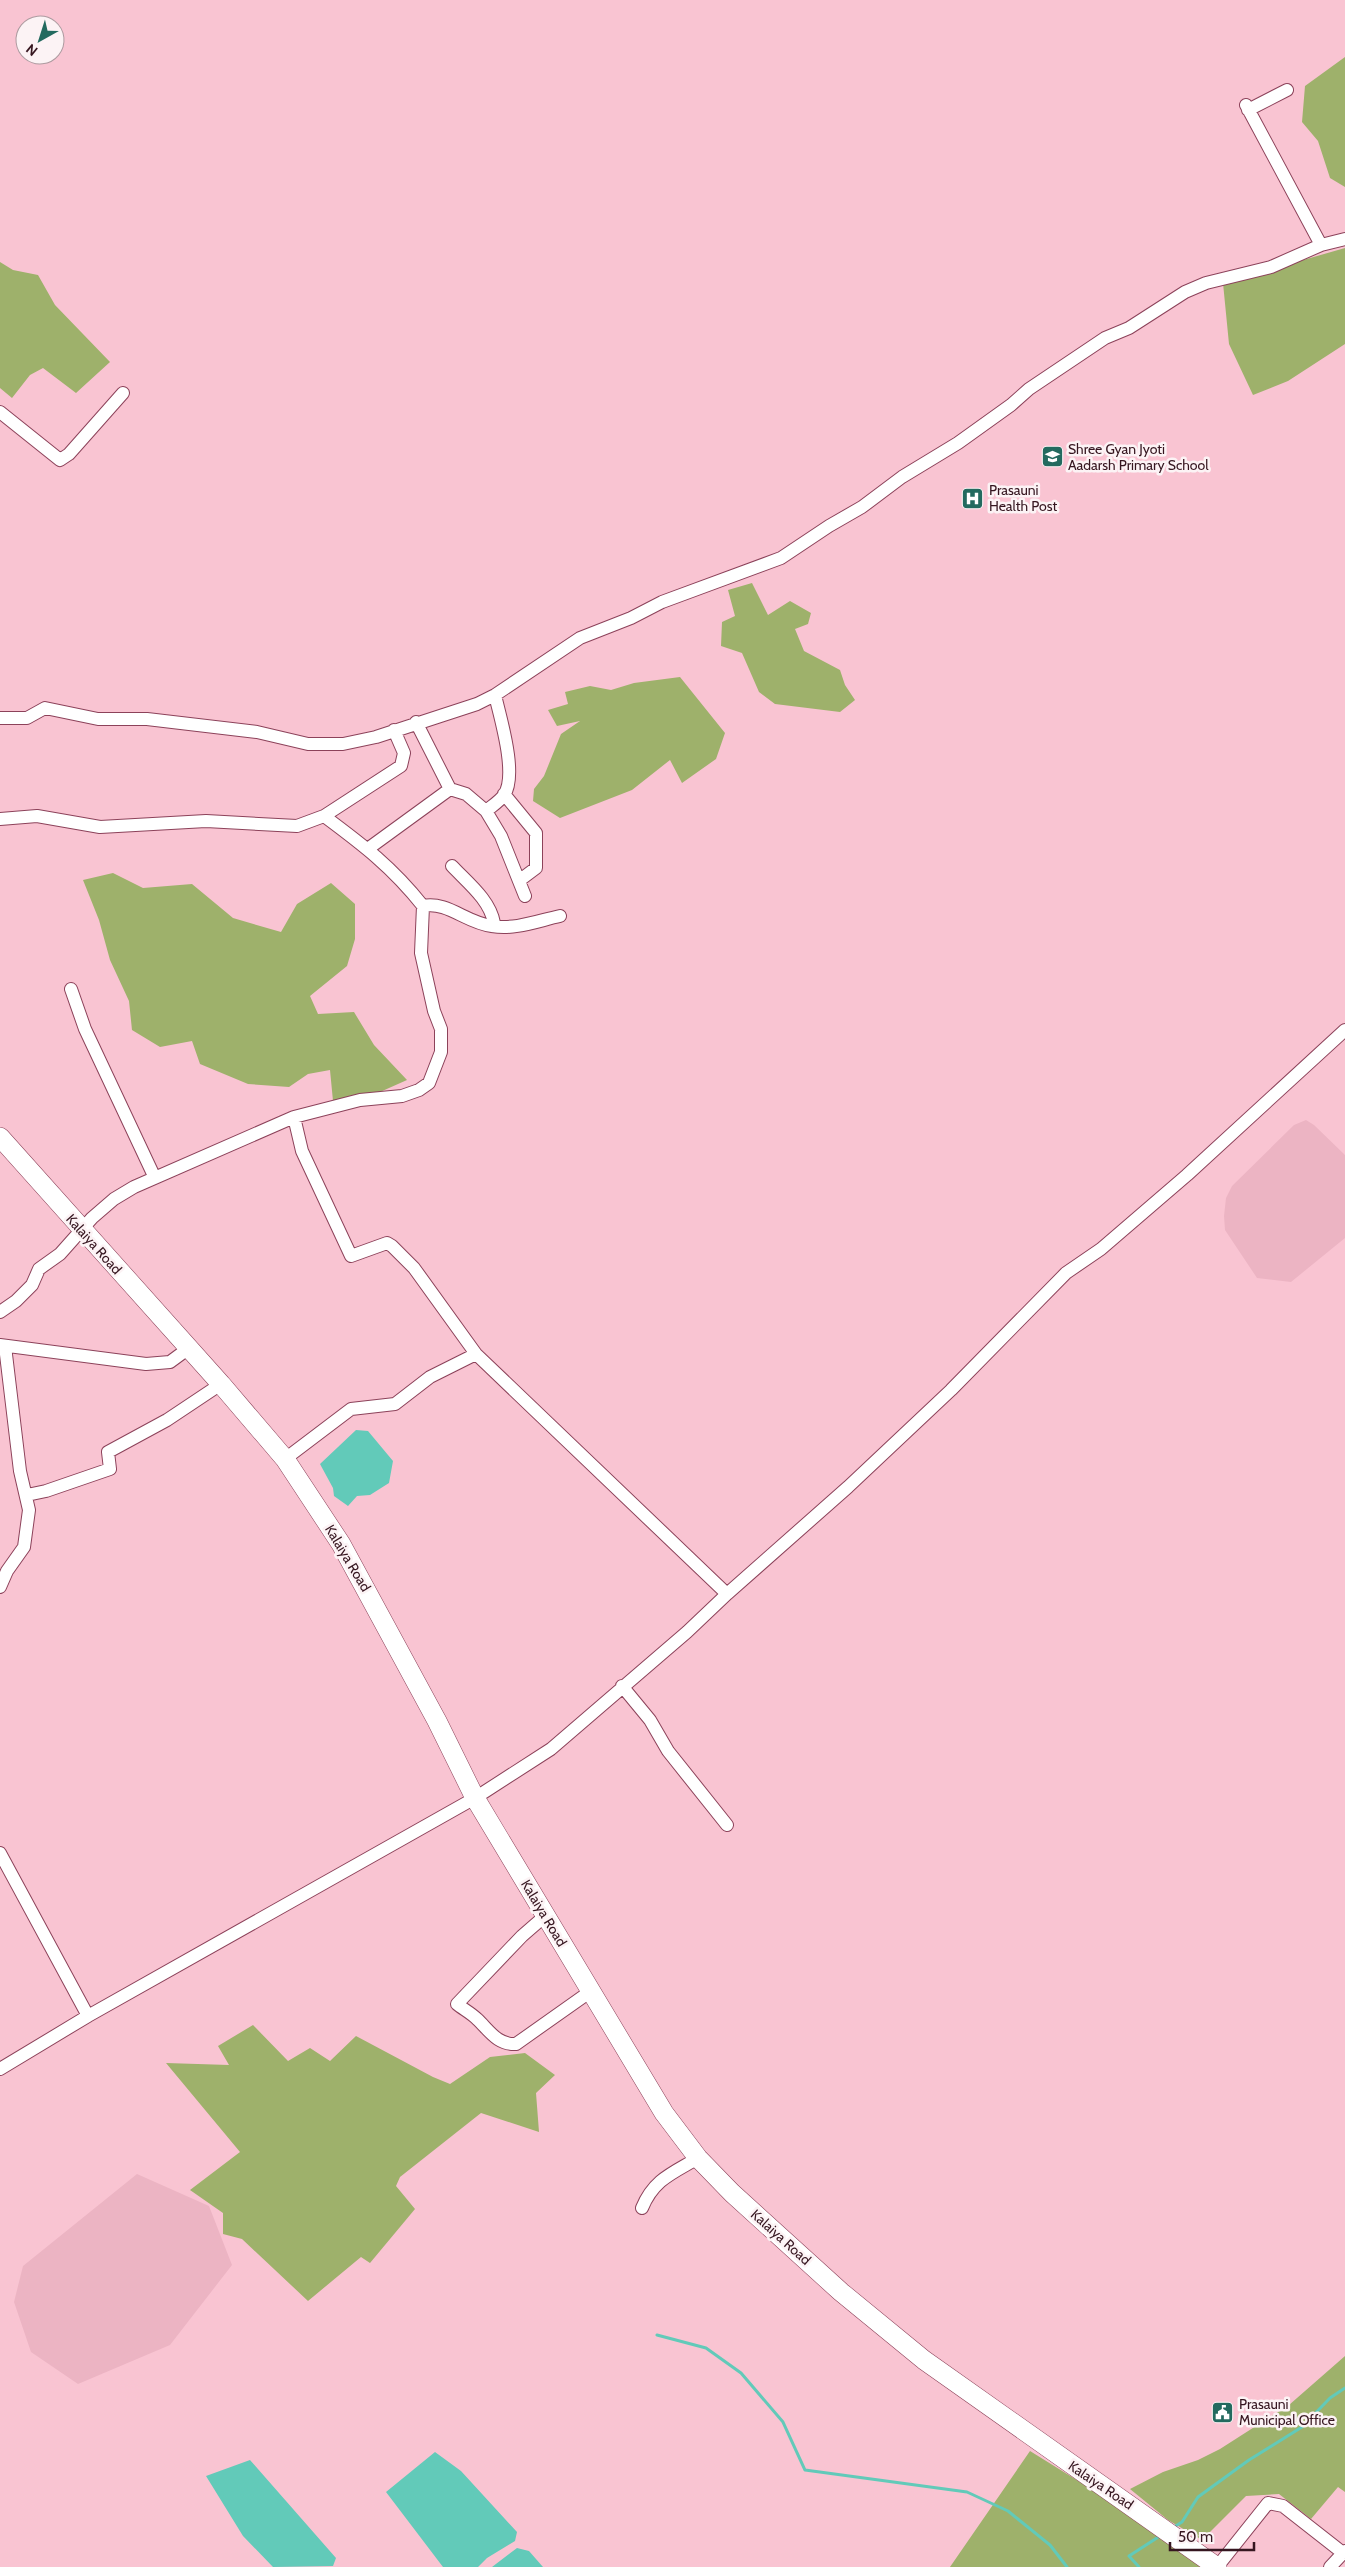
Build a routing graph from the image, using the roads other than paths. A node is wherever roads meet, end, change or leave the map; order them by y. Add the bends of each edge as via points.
1 (1288, 90) dead end
2 (1345, 239) edge
3 (1321, 245) junction
4 (123, 393) dead end
5 (0, 412) edge
6 (495, 695) junction
7 (0, 718) edge
8 (416, 722) junction
9 (394, 730) junction
10 (450, 789) junction
11 (504, 794) junction
12 (486, 811) junction
13 (324, 816) junction
14 (0, 819) edge
15 (368, 848) junction
16 (452, 866) dead end
17 (520, 880) junction
18 (525, 896) dead end
19 (423, 906) junction
20 (560, 916) dead end
21 (491, 926) junction
22 (71, 989) dead end
23 (1345, 1030) edge
24 (294, 1117) junction
25 (0, 1137) edge
26 (154, 1176) junction
27 (81, 1230) junction
28 (0, 1312) edge
29 (3, 1346) edge
30 (189, 1348) junction
31 (476, 1354) junction
32 (221, 1384) junction
33 (285, 1459) junction
34 (27, 1495) junction
35 (0, 1587) edge
36 (727, 1594) junction
37 (622, 1686) junction
38 (475, 1798) junction
39 (727, 1825) dead end
40 (0, 1854) edge
41 (545, 1916) junction
42 (591, 1990) junction
43 (88, 2016) junction
44 (0, 2069) edge
45 (698, 2158) junction
46 (642, 2208) dead end
47 (1344, 2552) edge
48 (1217, 2567) edge
49 (1330, 2567) edge

1 - 3 street via 1247,107
2 - 3 street
3 - 6 street via 1271,267 1206,283 1185,292 1130,328 1105,338 1029,389 958,444 902,477 862,507 781,558 662,602 580,638
4 - 5 street via 60,460
6 - 8 street via 477,704
6 - 11 street via 508,748 508,780
7 - 9 street via 27,718 45,708 98,719 147,719 257,732 308,744 343,744
8 - 9 street
8 - 10 street
9 - 13 street via 404,753 401,766
10 - 12 street via 466,794
10 - 15 street
11 - 12 street
11 - 17 street via 536,833 536,868
12 - 17 street
13 - 14 street via 297,826 206,821 100,828 38,816
13 - 15 street
15 - 19 street via 399,876
16 - 21 street via 492,912 494,923
17 - 18 street
19 - 21 street via 443,906 465,918
19 - 24 street via 421,953 441,1029 441,1052 429,1083 402,1096 360,1100
20 - 21 street via 515,927
22 - 26 street via 97,1055
23 - 36 street via 1187,1175 1101,1249 1066,1273 951,1390
24 - 26 street
24 - 31 street via 302,1151 351,1256 387,1243 392,1246 414,1268
25 - 27 main road, Kalaiya Road
26 - 27 street via 114,1199
27 - 28 street via 60,1254 39,1269 32,1285
27 - 30 main road, Kalaiya Road
29 - 30 street via 146,1364 170,1362
29 - 34 street via 20,1471
30 - 32 main road, Kalaiya Road
31 - 33 street via 430,1377 395,1404 351,1410
31 - 36 street
32 - 33 main road, Kalaiya Road
32 - 34 street via 167,1420 108,1452 110,1469
33 - 38 main road, Kalaiya Road via 372,1598
34 - 35 street via 29,1510 24,1547 6,1572
36 - 37 street
37 - 38 street via 551,1749
37 - 39 street
38 - 41 main road, Kalaiya Road
38 - 43 street
40 - 43 street
41 - 42 main road, Kalaiya Road
41 - 42 street via 457,2004 506,2045 516,2044
42 - 45 main road, Kalaiya Road via 664,2114
43 - 44 street
45 - 46 street via 667,2174 646,2197
45 - 48 main road, Kalaiya Road via 841,2292 924,2360
47 - 48 street via 1283,2506 1268,2503
47 - 49 street

